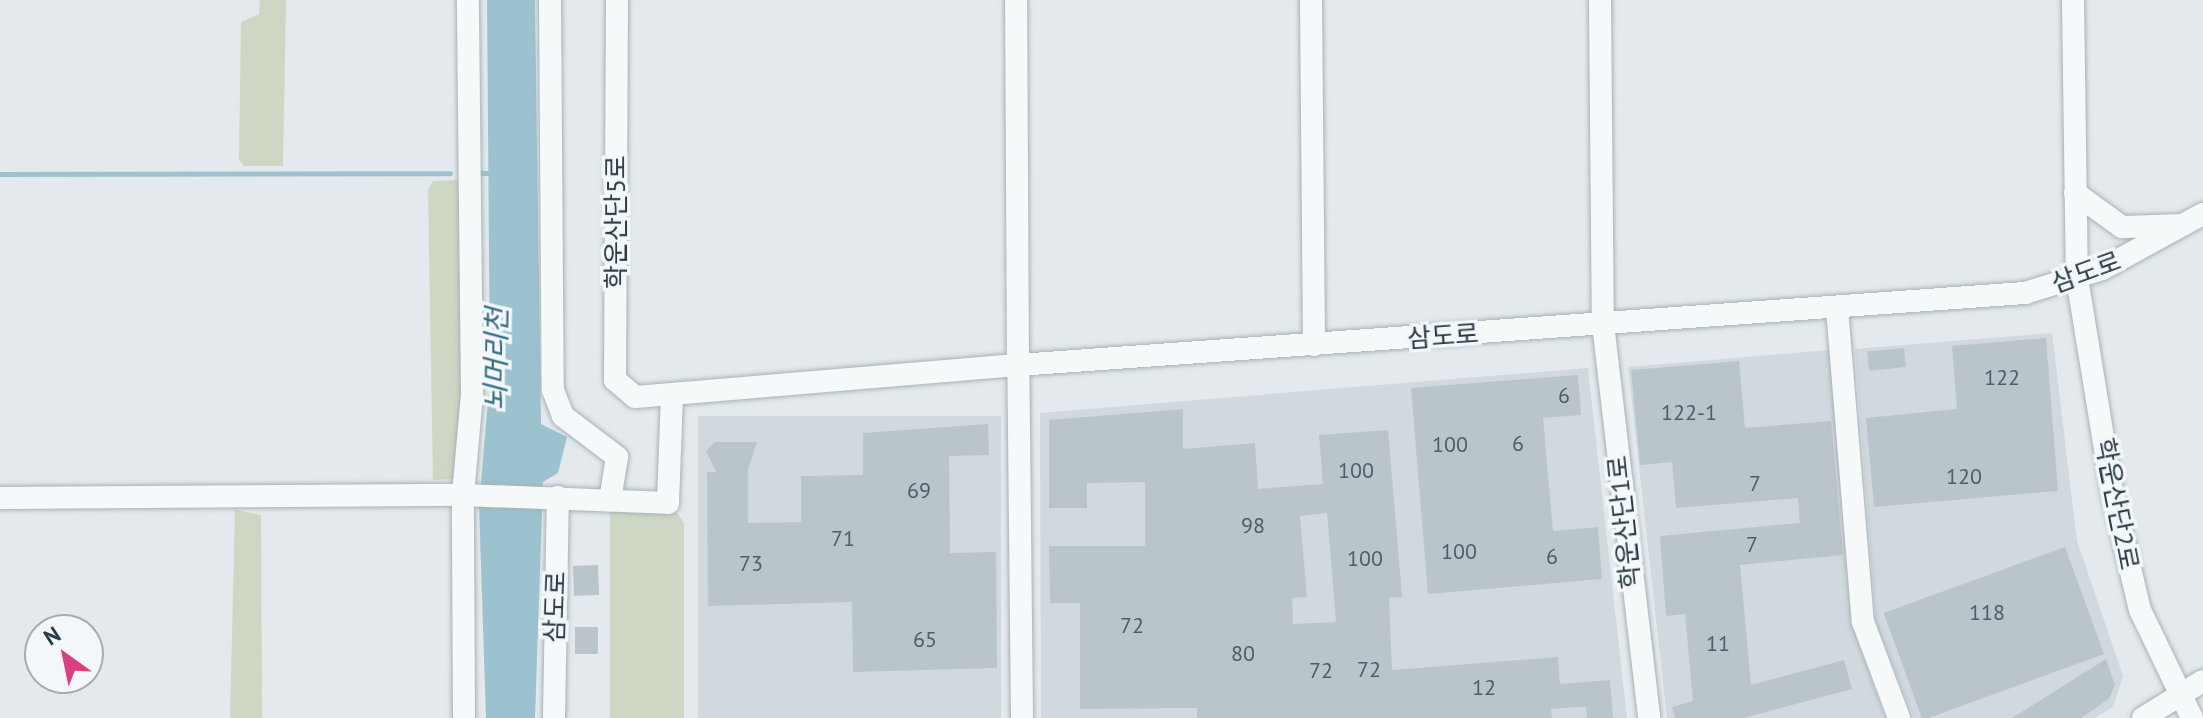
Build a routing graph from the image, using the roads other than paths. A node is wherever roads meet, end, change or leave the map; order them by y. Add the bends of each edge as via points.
1 (468, 0) edge
2 (550, 0) edge
3 (617, 0) edge
4 (1016, 0) edge
5 (1311, 0) edge
6 (1600, 0) edge
7 (2073, 0) edge
8 (2075, 193) junction
9 (2195, 219) edge
10 (2077, 278) junction
11 (1837, 308) junction
12 (1603, 324) junction
13 (1314, 345) junction
14 (1018, 365) junction
15 (672, 394) junction
16 (468, 495) junction
17 (558, 497) junction
18 (0, 498) edge
19 (610, 500) junction
20 (2203, 681) edge
21 (2179, 696) junction
22 (464, 718) edge
23 (554, 718) edge
24 (1022, 718) edge
25 (1649, 718) edge
26 (1899, 718) edge
27 (2143, 718) edge
28 (2192, 718) edge

1 - 16 street
2 - 19 street via 553,390 563,416 617,457
3 - 15 street, 학운산단5로 via 615,380 635,397
4 - 14 street
5 - 13 street
6 - 12 street, 학운산단1로
7 - 8 street, 학운산단2로
8 - 9 street via 2122,227
8 - 10 street, 학운산단2로
9 - 10 street, 삼도로
10 - 11 street, 삼도로 via 2025,293
10 - 21 street, 학운산단2로 via 2128,571
11 - 12 street, 삼도로
11 - 26 street via 1863,622
12 - 13 street, 삼도로
12 - 25 street, 학운산단1로
13 - 14 street, 삼도로
14 - 15 street, 학운산단5로
14 - 24 street
15 - 19 street via 673,497 663,503
16 - 17 street
16 - 18 street
16 - 22 street
17 - 19 street
17 - 23 street, 삼도로
20 - 21 street
21 - 27 street
21 - 28 street, 학운산단2로

